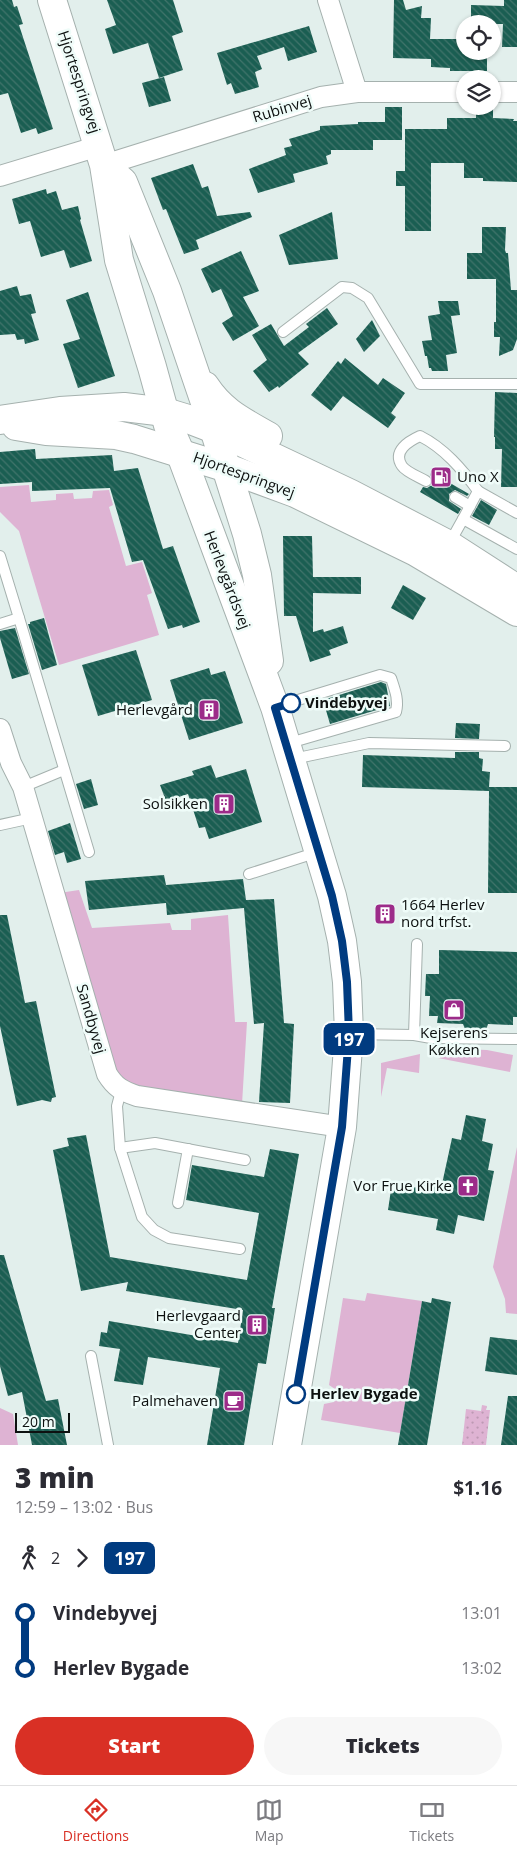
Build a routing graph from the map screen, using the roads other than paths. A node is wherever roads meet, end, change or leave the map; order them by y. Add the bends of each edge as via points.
1 (52, 0) edge
2 (328, 0) edge
3 (357, 92) junction
4 (456, 92) edge
5 (501, 92) edge
6 (517, 92) edge
7 (102, 156) junction
8 (0, 176) edge
9 (283, 332) dead end
10 (193, 367) junction
11 (517, 384) edge
12 (0, 420) edge
13 (0, 424) edge
14 (181, 431) junction
15 (227, 468) junction
16 (426, 481) dead end
17 (478, 491) junction
18 (455, 497) dead end
19 (470, 506) junction
20 (517, 513) edge
21 (463, 519) junction
22 (449, 545) junction
23 (517, 549) edge
24 (0, 556) edge
25 (517, 589) edge
26 (517, 612) edge
27 (19, 618) junction
28 (0, 624) edge
29 (265, 633) junction
30 (275, 708) junction
31 (0, 729) edge
32 (505, 746) dead end
33 (288, 752) junction
34 (64, 770) junction
35 (23, 788) junction
36 (32, 818) junction
37 (0, 825) edge
38 (89, 852) dead end
39 (318, 852) junction
40 (249, 874) dead end
41 (417, 944) dead end
42 (349, 1034) junction
43 (414, 1035) junction
44 (517, 1039) edge
45 (121, 1091) junction
46 (342, 1127) junction
47 (120, 1148) junction
48 (188, 1149) junction
49 (245, 1160) dead end
50 (178, 1203) dead end
51 (240, 1249) dead end
52 (90, 1356) dead end
53 (108, 1445) edge
54 (287, 1445) edge

1 - 7 street, Hjortespringvej
2 - 3 street
3 - 4 street, Rubinvej
3 - 7 street, Rubinvej via 320,97
5 - 6 street
7 - 8 street, Rubinvej
7 - 10 street via 123,182 167,291
7 - 14 street, Hjortespringvej via 110,205 152,310 177,391
9 - 11 lane via 342,287 352,288 368,298 420,384
10 - 14 street
10 - 22 street via 210,394 230,415 345,476
12 - 14 street via 60,411 124,407
13 - 14 street via 134,439
14 - 15 street
14 - 22 street, Hjortespringvej via 352,494
14 - 29 street via 212,490 238,570
14 - 30 street, Herlevgårdsvej
15 - 26 street, Hjortespringvej via 295,493 416,552
15 - 29 street, Herlevgårdsvej via 257,575
16 - 17 lane via 402,467 399,458 408,441 420,436 462,468
17 - 19 lane
17 - 20 lane
18 - 19 lane
19 - 21 lane
21 - 22 lane
21 - 23 lane
22 - 25 street, Hjortespringvej
24 - 27 lane
27 - 28 lane
27 - 34 lane
29 - 30 street, Herlevgårdsvej
30 - 33 street, Herlevgårdsvej
30 - 33 lane via 380,676 391,678 398,703 396,712
31 - 35 street, Sandbyvej
32 - 33 lane via 369,744
33 - 39 street, Herlevgårdsvej
34 - 35 lane
34 - 38 lane
35 - 36 street, Sandbyvej
36 - 37 lane
36 - 45 street, Sandbyvej via 107,1074
39 - 40 lane
39 - 42 street, Herlevgårdsvej via 342,941
41 - 43 lane
42 - 43 lane
42 - 46 street, Herlevgårdsvej
43 - 44 lane
45 - 46 street via 136,1096
45 - 47 lane via 117,1106
46 - 54 street, Herlevgårdsvej
47 - 48 lane via 156,1143
47 - 51 lane via 142,1217 154,1230 169,1238
48 - 49 lane
48 - 50 lane
52 - 53 lane

